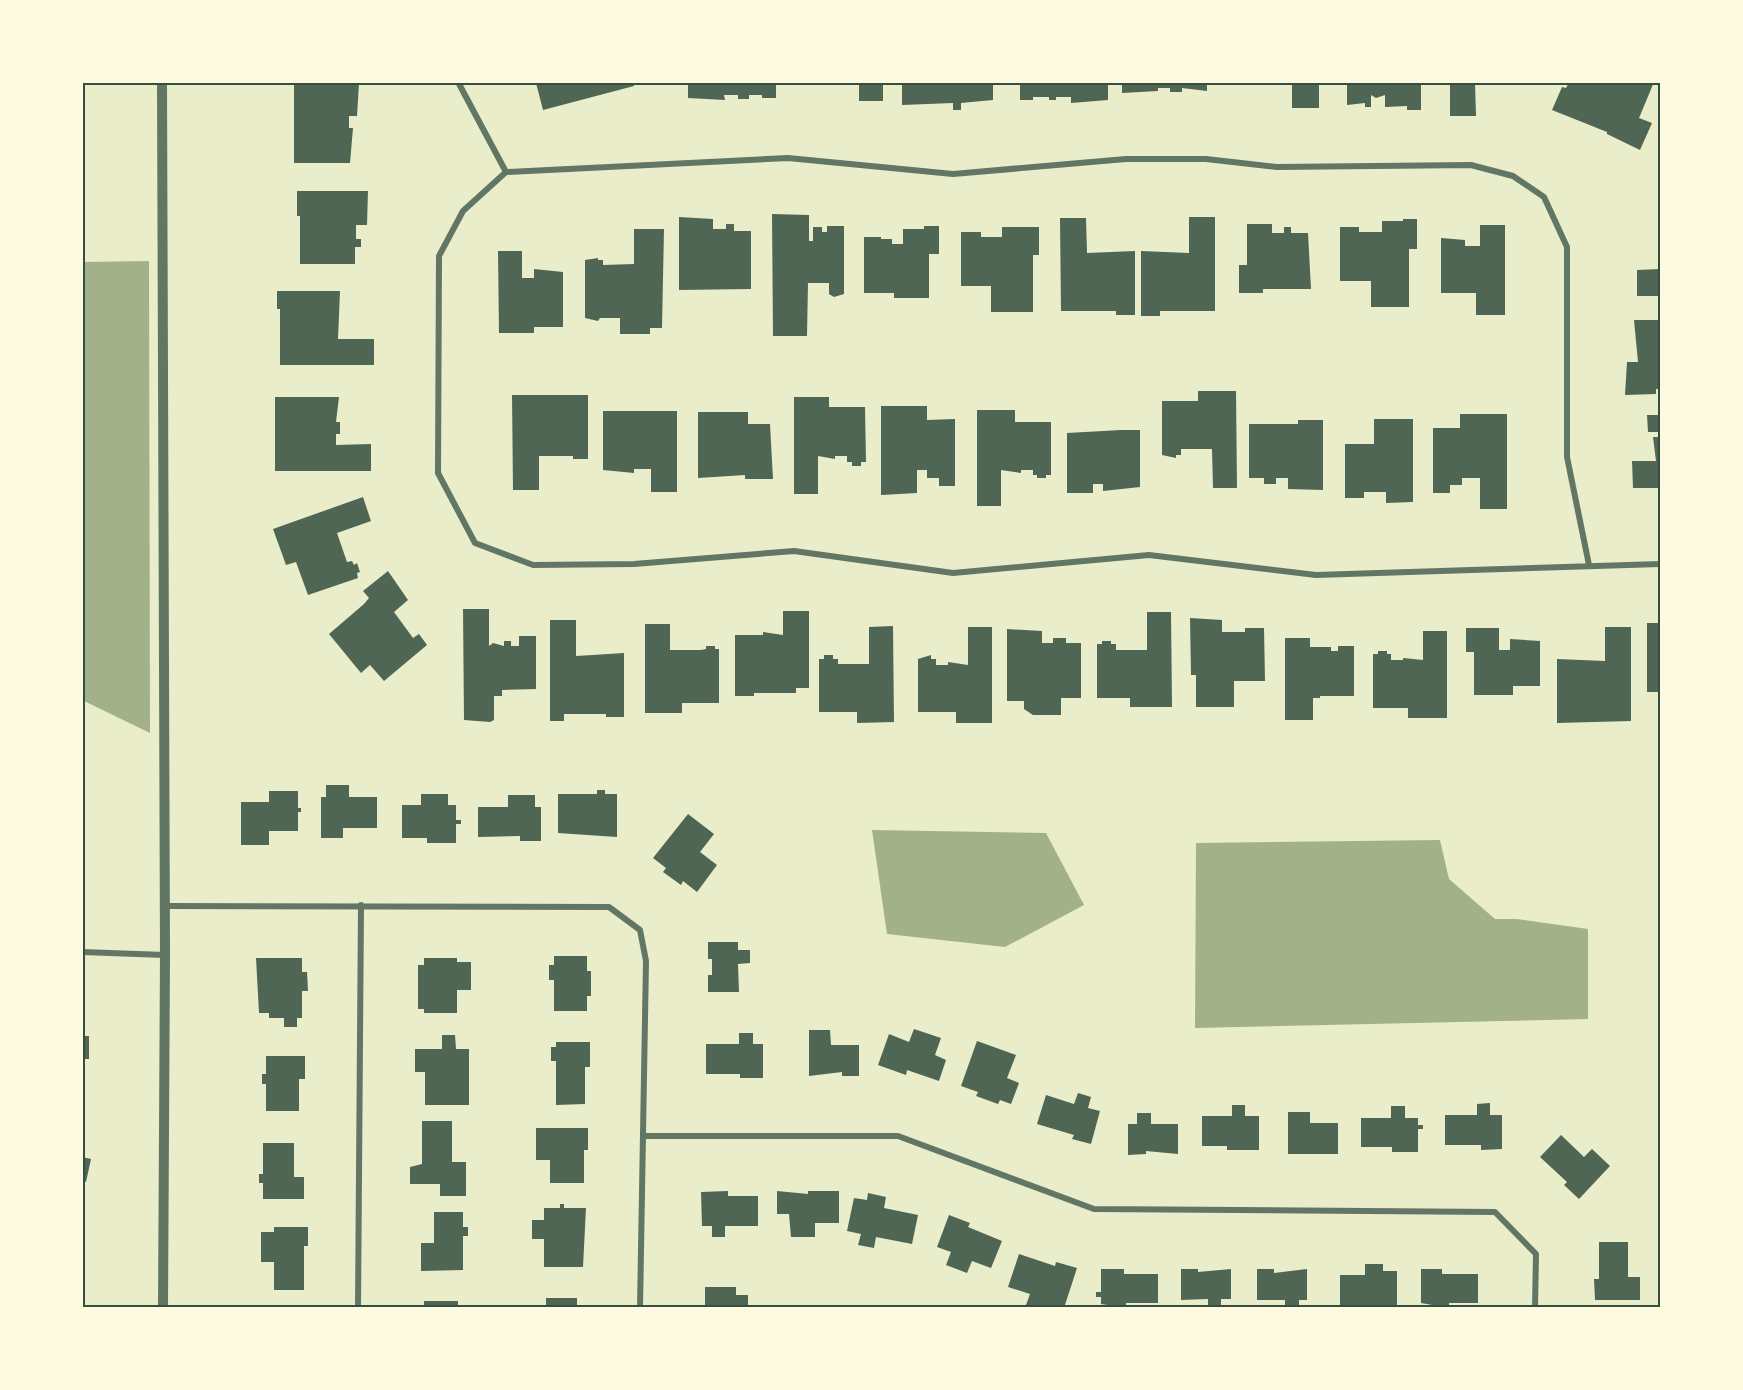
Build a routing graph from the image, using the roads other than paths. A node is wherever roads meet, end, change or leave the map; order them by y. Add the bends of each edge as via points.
1 (162, 82) edge
2 (458, 82) edge
3 (506, 172) junction
4 (1660, 564) edge
5 (1589, 565) junction
6 (361, 905) junction
7 (164, 906) junction
8 (82, 952) edge
9 (165, 955) junction
10 (643, 1136) junction
11 (163, 1308) edge
12 (358, 1308) edge
13 (640, 1308) edge
14 (1535, 1308) edge

1 - 7 street
2 - 3 street
3 - 5 street via 788,158 954,174 1126,159 1206,159 1276,167 1471,165 1513,176 1544,197 1567,246 1567,457
3 - 5 street via 463,211 439,256 438,473 475,543 533,566 634,564 794,551 953,573 1149,555 1316,575
4 - 5 street
6 - 7 street
6 - 10 street via 609,907 640,930 645,961
6 - 12 street
7 - 9 street
8 - 9 street
9 - 11 street
10 - 13 street
10 - 14 street via 898,1136 1094,1209 1495,1212 1536,1254

